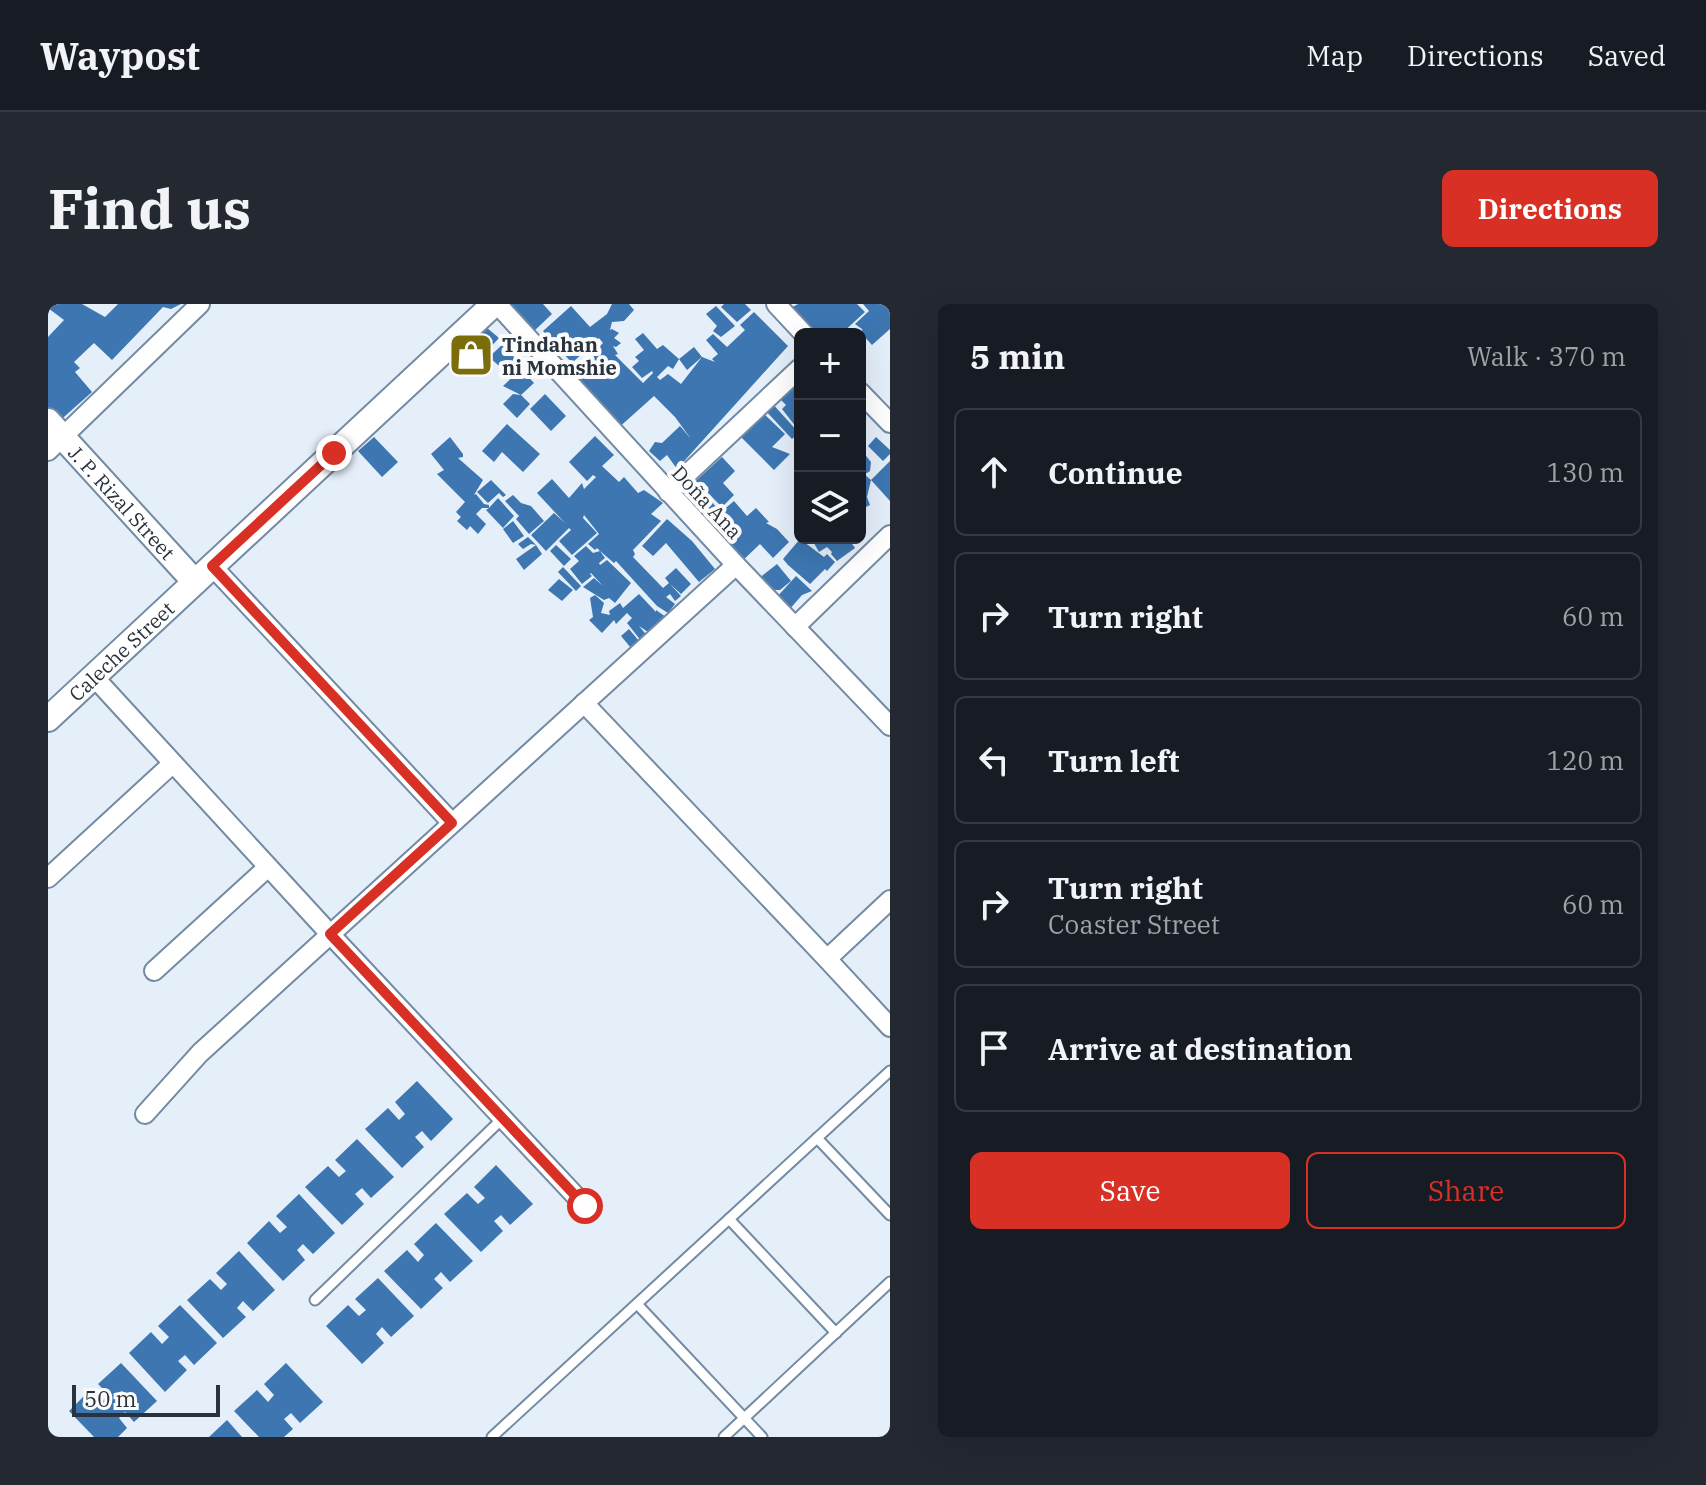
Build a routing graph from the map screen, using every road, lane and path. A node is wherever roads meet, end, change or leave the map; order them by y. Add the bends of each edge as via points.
1 (200, 304) edge
2 (495, 304) edge
3 (776, 304) edge
4 (798, 328) edge
5 (794, 374) edge
6 (866, 398) edge
7 (890, 423) edge
8 (53, 436) edge
9 (668, 492) junction
10 (890, 535) edge
11 (736, 565) junction
12 (204, 574) junction
13 (795, 627) junction
14 (94, 677) junction
15 (584, 703) junction
16 (48, 719) edge
17 (890, 726) edge
18 (172, 764) junction
19 (452, 823) junction
20 (268, 867) junction
21 (48, 878) edge
22 (890, 900) edge
23 (330, 934) junction
24 (827, 959) junction
25 (154, 971) dead end
26 (890, 1027) edge
27 (890, 1071) edge
28 (145, 1114) dead end
29 (504, 1118) junction
30 (817, 1138) junction
31 (585, 1206) dead end
32 (890, 1215) edge
33 (729, 1219) junction
34 (890, 1282) edge
35 (315, 1300) dead end
36 (637, 1304) junction
37 (836, 1333) junction
38 (744, 1418) junction
39 (492, 1437) edge
40 (724, 1437) edge
41 (762, 1437) edge

1 - 8 street
2 - 9 street, Doña Ana
2 - 12 street, Caleche Street
3 - 4 street
5 - 9 street
6 - 7 street
8 - 12 street, J. P. Rizal Street
9 - 11 street, Doña Ana
10 - 13 street
11 - 13 street, Doña Ana
11 - 15 street
12 - 14 street, Caleche Street
12 - 19 street
13 - 17 street, Doña Ana
14 - 16 street, Caleche Street
14 - 18 street
15 - 19 street
15 - 24 street
18 - 20 street
18 - 21 street
19 - 23 street
20 - 23 street
20 - 25 street
22 - 24 street
23 - 28 street via 200,1053
23 - 29 street
24 - 26 street
27 - 30 lane
29 - 31 street
29 - 35 lane
30 - 32 lane
30 - 33 lane
33 - 36 lane
33 - 37 lane
34 - 37 lane
36 - 38 lane
36 - 39 lane
37 - 38 lane
38 - 40 lane
38 - 41 lane

